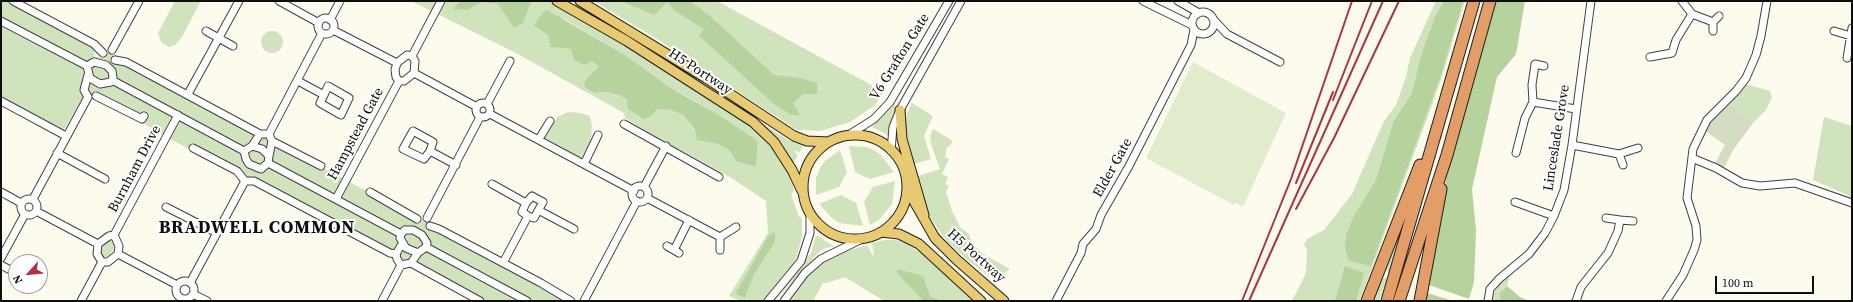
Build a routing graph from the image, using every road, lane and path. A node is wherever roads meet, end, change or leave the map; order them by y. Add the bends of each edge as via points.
1 (13, 1) edge
2 (139, 1) edge
3 (239, 1) edge
4 (279, 1) edge
5 (340, 1) edge
6 (441, 1) edge
7 (557, 1) edge
8 (580, 1) edge
9 (949, 1) edge
10 (961, 1) edge
11 (1144, 1) edge
12 (1178, 1) edge
13 (1474, 1) edge
14 (1490, 1) edge
15 (1591, 1) edge
16 (1682, 1) edge
17 (1767, 1) edge
18 (1198, 13) junction
19 (1692, 14) junction
20 (1719, 16) dead end
21 (330, 20) junction
22 (1213, 20) junction
23 (1, 21) edge
24 (1713, 22) junction
25 (319, 23) junction
26 (1193, 28) junction
27 (333, 30) junction
28 (206, 31) dead end
29 (1713, 31) dead end
30 (1834, 31) dead end
31 (1851, 32) edge
32 (322, 33) junction
33 (1207, 33) junction
34 (1227, 34) junction
35 (219, 38) junction
36 (1191, 45) junction
37 (233, 46) dead end
38 (112, 50) junction
39 (103, 53) junction
40 (412, 56) junction
41 (1650, 57) dead end
42 (1847, 58) dead end
43 (115, 60) junction
44 (510, 61) dead end
45 (94, 62) junction
46 (1280, 62) dead end
47 (397, 63) junction
48 (87, 66) junction
49 (1544, 66) dead end
50 (112, 71) junction
51 (1454, 71) junction
52 (414, 73) junction
53 (88, 75) junction
54 (298, 81) junction
55 (399, 81) junction
56 (109, 82) junction
57 (188, 94) junction
58 (324, 95) dead end
59 (96, 96) junction
60 (88, 97) junction
61 (1, 101) edge
62 (1533, 102) junction
63 (486, 104) junction
64 (477, 107) junction
65 (900, 110) junction
66 (1576, 110) junction
67 (490, 114) junction
68 (178, 115) junction
69 (144, 116) dead end
70 (480, 117) junction
71 (550, 121) dead end
72 (624, 124) dead end
73 (260, 134) junction
74 (269, 134) junction
75 (598, 135) dead end
76 (66, 136) junction
77 (844, 137) junction
78 (539, 139) junction
79 (272, 141) junction
80 (829, 142) junction
81 (1572, 145) junction
82 (252, 146) junction
83 (666, 146) junction
84 (193, 148) dead end
85 (1638, 148) dead end
86 (244, 150) junction
87 (430, 151) dead end
88 (891, 151) junction
89 (57, 153) junction
90 (1516, 153) dead end
91 (1619, 154) junction
92 (1447, 155) junction
93 (269, 156) junction
94 (1692, 158) junction
95 (246, 159) junction
96 (904, 162) junction
97 (268, 163) junction
98 (584, 164) junction
99 (456, 165) junction
100 (1623, 165) dead end
101 (321, 166) dead end
102 (261, 169) junction
103 (237, 171) junction
104 (719, 177) dead end
105 (105, 179) dead end
106 (910, 179) junction
107 (245, 181) junction
108 (254, 181) junction
109 (492, 184) dead end
110 (644, 188) junction
111 (906, 189) junction
112 (634, 191) junction
113 (1, 192) edge
114 (370, 192) dead end
115 (803, 192) junction
116 (647, 198) junction
117 (33, 199) junction
118 (336, 199) junction
119 (637, 201) junction
120 (1516, 202) dead end
121 (21, 203) junction
122 (526, 203) junction
123 (1852, 203) edge
124 (166, 207) dead end
125 (36, 210) junction
126 (540, 211) junction
127 (25, 214) junction
128 (810, 214) junction
129 (528, 216) junction
130 (1554, 216) junction
131 (427, 218) junction
132 (1606, 218) dead end
133 (417, 219) junction
134 (689, 220) junction
135 (1620, 220) junction
136 (1633, 221) dead end
137 (926, 224) junction
138 (430, 226) junction
139 (736, 227) dead end
140 (574, 229) dead end
141 (409, 230) junction
142 (217, 233) junction
143 (401, 234) junction
144 (114, 235) junction
145 (720, 236) junction
146 (871, 237) junction
147 (425, 239) junction
148 (98, 244) junction
149 (402, 244) junction
150 (426, 247) junction
151 (673, 250) dead end
152 (720, 250) dead end
153 (418, 253) junction
154 (118, 254) junction
155 (396, 254) junction
156 (1, 258) edge
157 (102, 262) junction
158 (412, 262) junction
159 (503, 263) junction
160 (402, 265) junction
161 (190, 283) junction
162 (177, 285) junction
163 (193, 294) junction
164 (181, 300) edge
165 (81, 301) edge
166 (206, 301) edge
167 (382, 301) edge
168 (480, 301) edge
169 (527, 301) edge
170 (571, 301) edge
171 (584, 301) edge
172 (768, 301) edge
173 (784, 301) edge
174 (981, 301) edge
175 (1004, 301) edge
176 (1056, 301) edge
177 (1367, 301) edge
178 (1387, 301) edge
179 (1399, 301) edge
180 (1420, 301) edge
181 (1488, 301) edge
182 (1576, 301) edge
183 (1666, 301) edge

1 - 39 street via 94,44
2 - 38 street
3 - 35 street
4 - 25 street
5 - 21 street
6 - 40 street
7 - 115 main road, H5 Portway via 753,122 774,142
8 - 80 main road, H5 Portway via 706,78 794,136 807,141
9 - 77 street, V6 Grafton Gate via 890,102 874,119
10 - 65 street, V6 Grafton Gate
11 - 26 street
12 - 18 street
13 - 51 highway
14 - 92 highway
15 - 66 street, Linceslade Grove
16 - 19 street
17 - 94 street via 1761,36 1746,78 1707,120 1693,149
18 - 22 street via 1206,13
18 - 26 street via 1192,20
19 - 24 street
19 - 41 street via 1676,40 1674,55
20 - 24 street
21 - 25 street via 324,19
21 - 27 street via 334,24
22 - 33 street via 1214,24
22 - 34 street
23 - 48 street
24 - 29 street
25 - 32 street via 318,28
26 - 33 street
26 - 36 street, Elder Gate
27 - 32 street
27 - 47 street
28 - 35 street
30 - 31 street
31 - 42 street
32 - 54 street
33 - 34 street
33 - 36 street, Elder Gate
34 - 46 street
35 - 37 street
35 - 57 street
36 - 176 street, Elder Gate via 1096,229 1083,244 1081,253
38 - 39 street
38 - 43 street
39 - 45 street
40 - 47 street via 407,55
40 - 52 street via 415,61
43 - 50 street
43 - 57 street via 126,62
44 - 63 street
45 - 48 street
45 - 50 street via 106,65
47 - 55 street via 395,70
48 - 53 street
49 - 62 street via 1535,64
50 - 56 street
51 - 177 highway via 1406,205
51 - 178 highway
52 - 55 street via 404,81
52 - 64 street
53 - 56 street via 97,82
53 - 60 street via 84,90
54 - 58 street
54 - 74 street
55 - 118 street, Hampstead Gate
56 - 59 street
56 - 68 street
57 - 73 street
59 - 60 street
59 - 69 street via 142,119
60 - 76 street
61 - 76 street
62 - 66 street
62 - 90 street via 1525,118
63 - 64 street
63 - 67 street via 490,107
64 - 70 street via 476,112
65 - 88 street, V6 Grafton Gate via 893,127
65 - 96 main road
66 - 81 street, Linceslade Grove
67 - 70 street via 484,118
67 - 78 street
68 - 86 street
68 - 144 street, Burnham Drive
70 - 99 street
71 - 78 street
72 - 83 street
73 - 74 street
73 - 82 street
74 - 79 street
75 - 98 street
76 - 89 street
77 - 80 main road
77 - 88 main road via 872,138
78 - 98 street
79 - 93 street
79 - 101 street
80 - 115 main road via 813,156 805,171
81 - 91 street
81 - 130 street, Linceslade Grove via 1564,190
82 - 86 street
82 - 93 street via 262,149
83 - 104 street
83 - 110 street
84 - 103 street
85 - 91 street
86 - 95 street
87 - 99 street
88 - 96 main road
89 - 105 street
89 - 117 street
91 - 100 street
92 - 179 highway
92 - 180 highway
93 - 97 street
94 - 123 street via 1742,183 1760,186 1795,183
94 - 183 street via 1687,198 1696,226 1697,240 1683,275
95 - 102 street via 249,164
95 - 103 street
96 - 106 main road
97 - 102 street
97 - 118 street
98 - 112 street
99 - 131 street
102 - 108 street
103 - 107 street
106 - 111 main road
106 - 137 main road via 923,208
107 - 108 street
107 - 142 street
108 - 155 street
109 - 122 street
110 - 112 street via 639,187
110 - 116 street via 648,193
111 - 137 main road, H5 Portway
111 - 146 main road via 902,209 889,226
112 - 119 street via 634,198
113 - 121 street
114 - 133 street
115 - 128 main road
116 - 119 street via 644,201
116 - 134 street
117 - 121 street via 28,198
117 - 125 street via 37,205
118 - 143 street
119 - 171 street
120 - 130 street
121 - 127 street via 21,210
122 - 126 street via 532,196 543,202
122 - 129 street via 522,212
124 - 142 street
125 - 127 street via 32,214
125 - 148 street
126 - 129 street via 534,218
126 - 140 street
127 - 156 street
128 - 146 main road via 822,228 835,236 849,239
128 - 172 street via 810,233 801,261
129 - 159 street
130 - 181 street, Linceslade Grove via 1529,254 1490,289
131 - 133 street
131 - 138 street
132 - 135 street
133 - 141 street
134 - 145 street
134 - 151 street
135 - 136 street
135 - 182 street via 1608,253 1581,287
137 - 175 main road, H5 Portway via 935,238
138 - 147 street
138 - 159 street
139 - 145 street
141 - 143 street
141 - 147 street via 418,232
142 - 161 street
143 - 149 street
144 - 148 street
144 - 154 street via 119,246
145 - 152 street
146 - 173 street via 821,259 805,272
146 - 174 main road, H5 Portway via 899,234 919,244
147 - 150 street
148 - 157 street via 97,254
149 - 153 street
149 - 155 street
150 - 153 street
150 - 169 street
153 - 158 street
154 - 157 street via 108,262
154 - 162 street
155 - 160 street
157 - 165 street
158 - 160 street
158 - 168 street
159 - 170 street
160 - 167 street
161 - 162 street via 184,281
161 - 163 street via 194,288
162 - 164 street via 176,292
163 - 164 street
163 - 166 street

